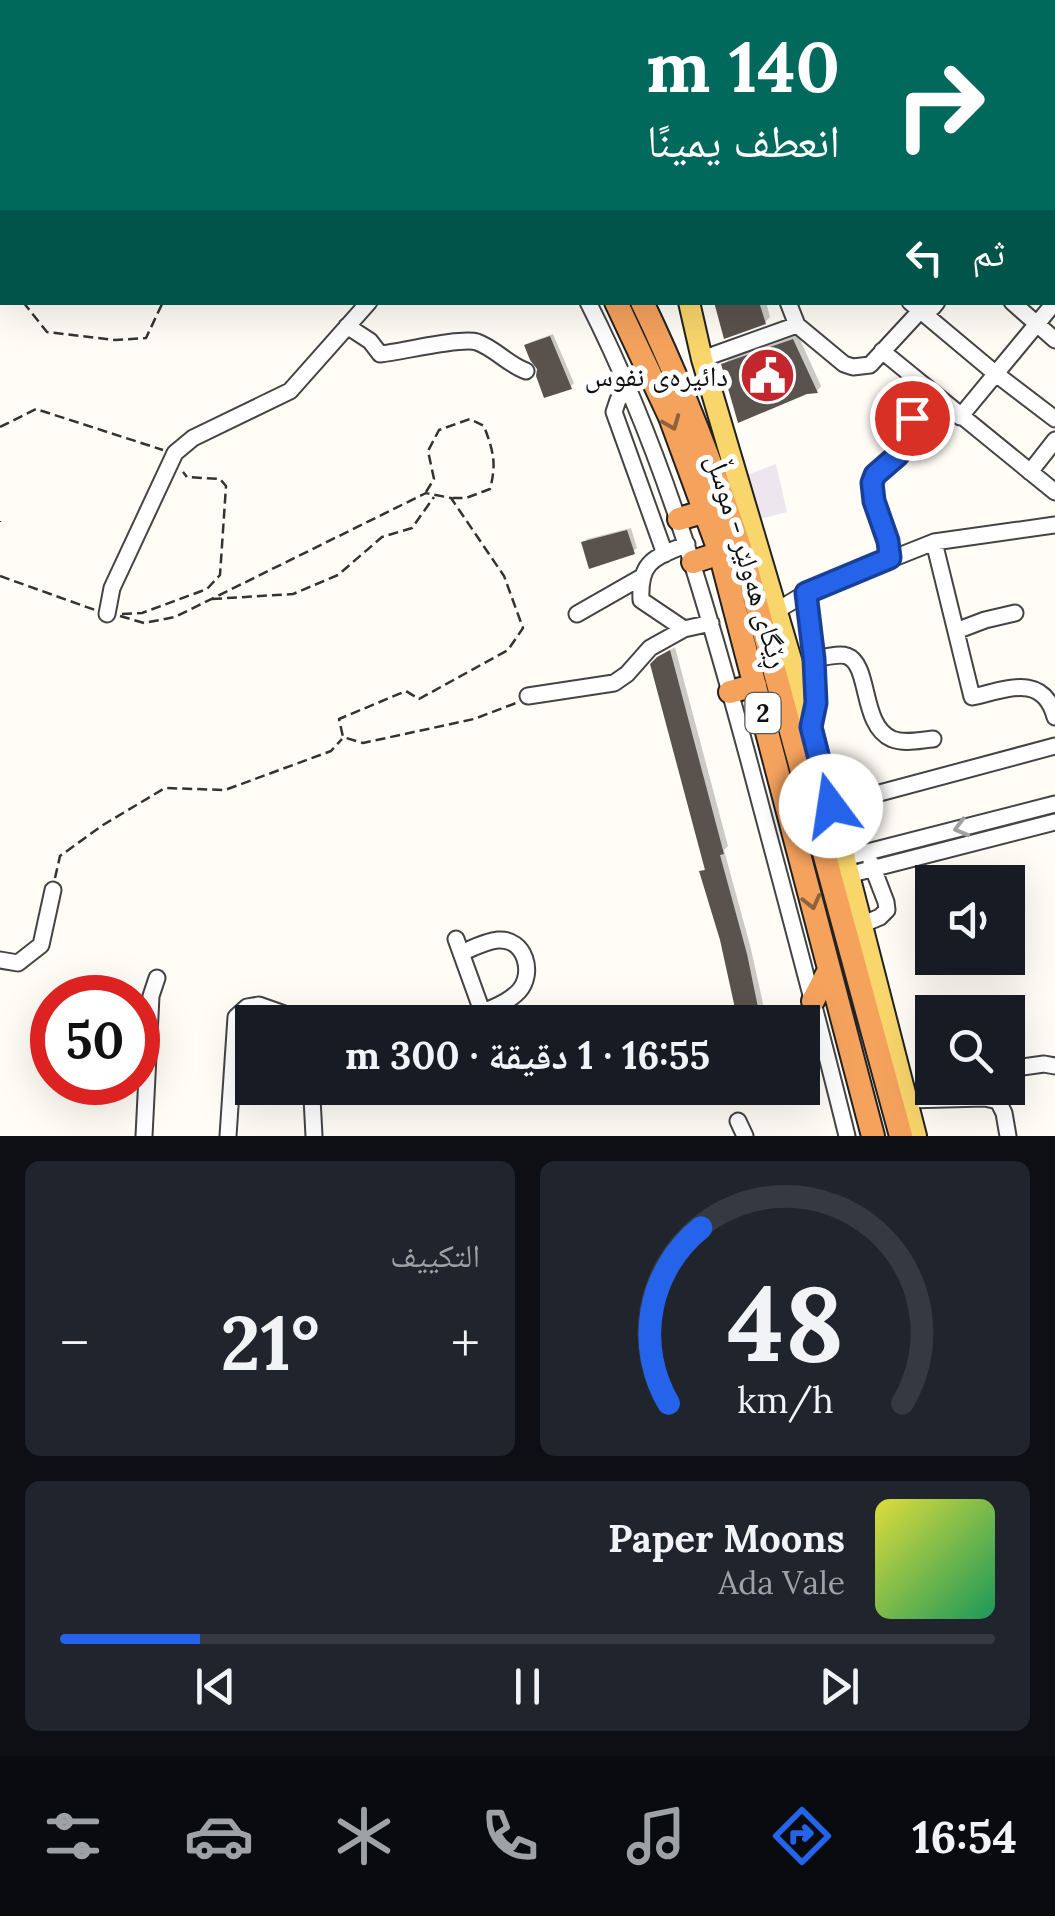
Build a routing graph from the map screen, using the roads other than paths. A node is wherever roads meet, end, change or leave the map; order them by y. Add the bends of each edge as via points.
1 (366, 305) edge
2 (590, 305) edge
3 (618, 305) edge
4 (643, 305) edge
5 (690, 305) edge
6 (789, 305) edge
7 (1015, 305) edge
8 (1052, 305) edge
9 (915, 307) edge
10 (1036, 324) junction
11 (796, 325) junction
12 (347, 326) junction
13 (1055, 340) edge
14 (637, 344) junction
15 (882, 351) junction
16 (614, 354) junction
17 (702, 359) junction
18 (526, 371) dead end
19 (996, 374) junction
20 (922, 384) junction
21 (629, 388) junction
22 (960, 417) junction
23 (1055, 420) edge
24 (1055, 440) edge
25 (1030, 472) junction
26 (1055, 492) edge
27 (725, 503) junction
28 (679, 520) junction
29 (1055, 525) edge
30 (934, 542) junction
31 (690, 553) junction
32 (720, 553) junction
33 (665, 554) junction
34 (890, 558) junction
35 (640, 578) junction
36 (806, 593) junction
37 (778, 610) junction
38 (1014, 613) dead end
39 (106, 614) road end
40 (577, 614) dead end
41 (711, 623) junction
42 (684, 630) junction
43 (956, 631) junction
44 (814, 659) junction
45 (755, 685) junction
46 (788, 685) junction
47 (730, 692) junction
48 (523, 699) road end
49 (1054, 710) edge
50 (811, 727) junction
51 (933, 739) dead end
52 (1055, 746) edge
53 (1055, 804) edge
54 (831, 806) junction
55 (1055, 822) edge
56 (792, 826) junction
57 (768, 831) junction
58 (866, 853) junction
59 (848, 874) junction
60 (875, 874) junction
61 (53, 890) road end
62 (861, 925) junction
63 (869, 956) junction
64 (0, 960) edge
65 (829, 970) junction
66 (859, 982) junction
67 (813, 1001) junction
68 (482, 1011) joint
69 (235, 1033) edge
70 (1025, 1066) edge
71 (1055, 1066) edge
72 (915, 1099) edge
73 (908, 1100) junction
74 (146, 1105) edge
75 (312, 1105) edge
76 (1000, 1105) edge
77 (905, 1134) edge
78 (144, 1136) edge
79 (228, 1136) edge
80 (314, 1136) edge
81 (847, 1136) edge
82 (872, 1136) edge
83 (1008, 1136) edge

1 - 12 street
2 - 16 street
3 - 14 highway, ڕێگای هەولێر - موسڵ / 2
4 - 27 highway, ڕێگای هەولێر - موسڵ / 2
5 - 17 main road
6 - 11 street
7 - 10 street
8 - 10 street
9 - 15 street
9 - 19 street
10 - 13 street
10 - 19 street
11 - 15 street via 853,367 870,365
11 - 17 street
12 - 18 street via 380,354 471,340
12 - 39 street via 290,390 175,453
14 - 16 highway
14 -> 27 highway, ڕێگای هەولێر - موسڵ / 2 via 670,418
15 - 20 street
16 - 21 street
17 - 27 main road
19 - 22 street
19 - 23 street
20 - 22 street
20 - 34 street via 906,444 872,483
21 - 28 street
21 - 33 street via 614,412
22 - 25 street
24 - 25 street
25 - 26 street
27 - 28 highway
27 - 32 highway, ڕێگای هەولێر - موسڵ / 2
27 - 37 main road
27 - 46 highway, ڕێگای هەولێر - موسڵ / 2
28 - 31 street
29 - 30 street
30 - 34 street
30 - 43 street
31 - 32 highway
31 - 33 street
31 - 41 street
32 - 45 highway, ڕێگای هەولێر - موسڵ / 2
33 - 35 street
34 - 36 street
35 - 40 street
35 - 42 street via 641,600
36 - 37 street
36 - 44 street
37 - 46 main road
38 - 43 street
41 - 42 street
41 - 47 street
42 - 48 street via 650,648 614,683
43 - 49 street via 972,697 1036,688
44 - 50 street
44 - 51 street via 851,658 874,719 893,739
45 - 47 highway
45 - 56 highway, ڕێگای هەولێر - موسڵ / 2
46 - 50 main road
46 - 66 highway, ڕێگای هەولێر - موسڵ / 2
47 - 57 street
50 - 54 main road
52 - 54 street
53 -> 58 street
54 - 59 main road
55 - 60 street
56 - 57 highway
56 -> 65 highway, ڕێگای هەولێر - موسڵ / 2
57 - 67 street
58 - 59 street
58 - 60 street
59 - 60 street
59 - 62 main road
60 - 62 street via 887,910
61 - 64 street via 41,944 18,963
62 - 63 main road
63 - 66 highway
63 - 73 main road
65 - 67 highway
65 - 82 highway, ڕێگای هەولێر - موسڵ / 2
66 - 77 highway, ڕێگای هەولێر - موسڵ / 2
67 - 81 street
68 - 68 street via 459,946 511,941 526,962 526,977 511,997
69 - 79 street
70 - 71 street
72 - 73 street
73 - 77 main road
74 - 78 street
75 - 80 street
76 - 83 street
77 - 82 highway

